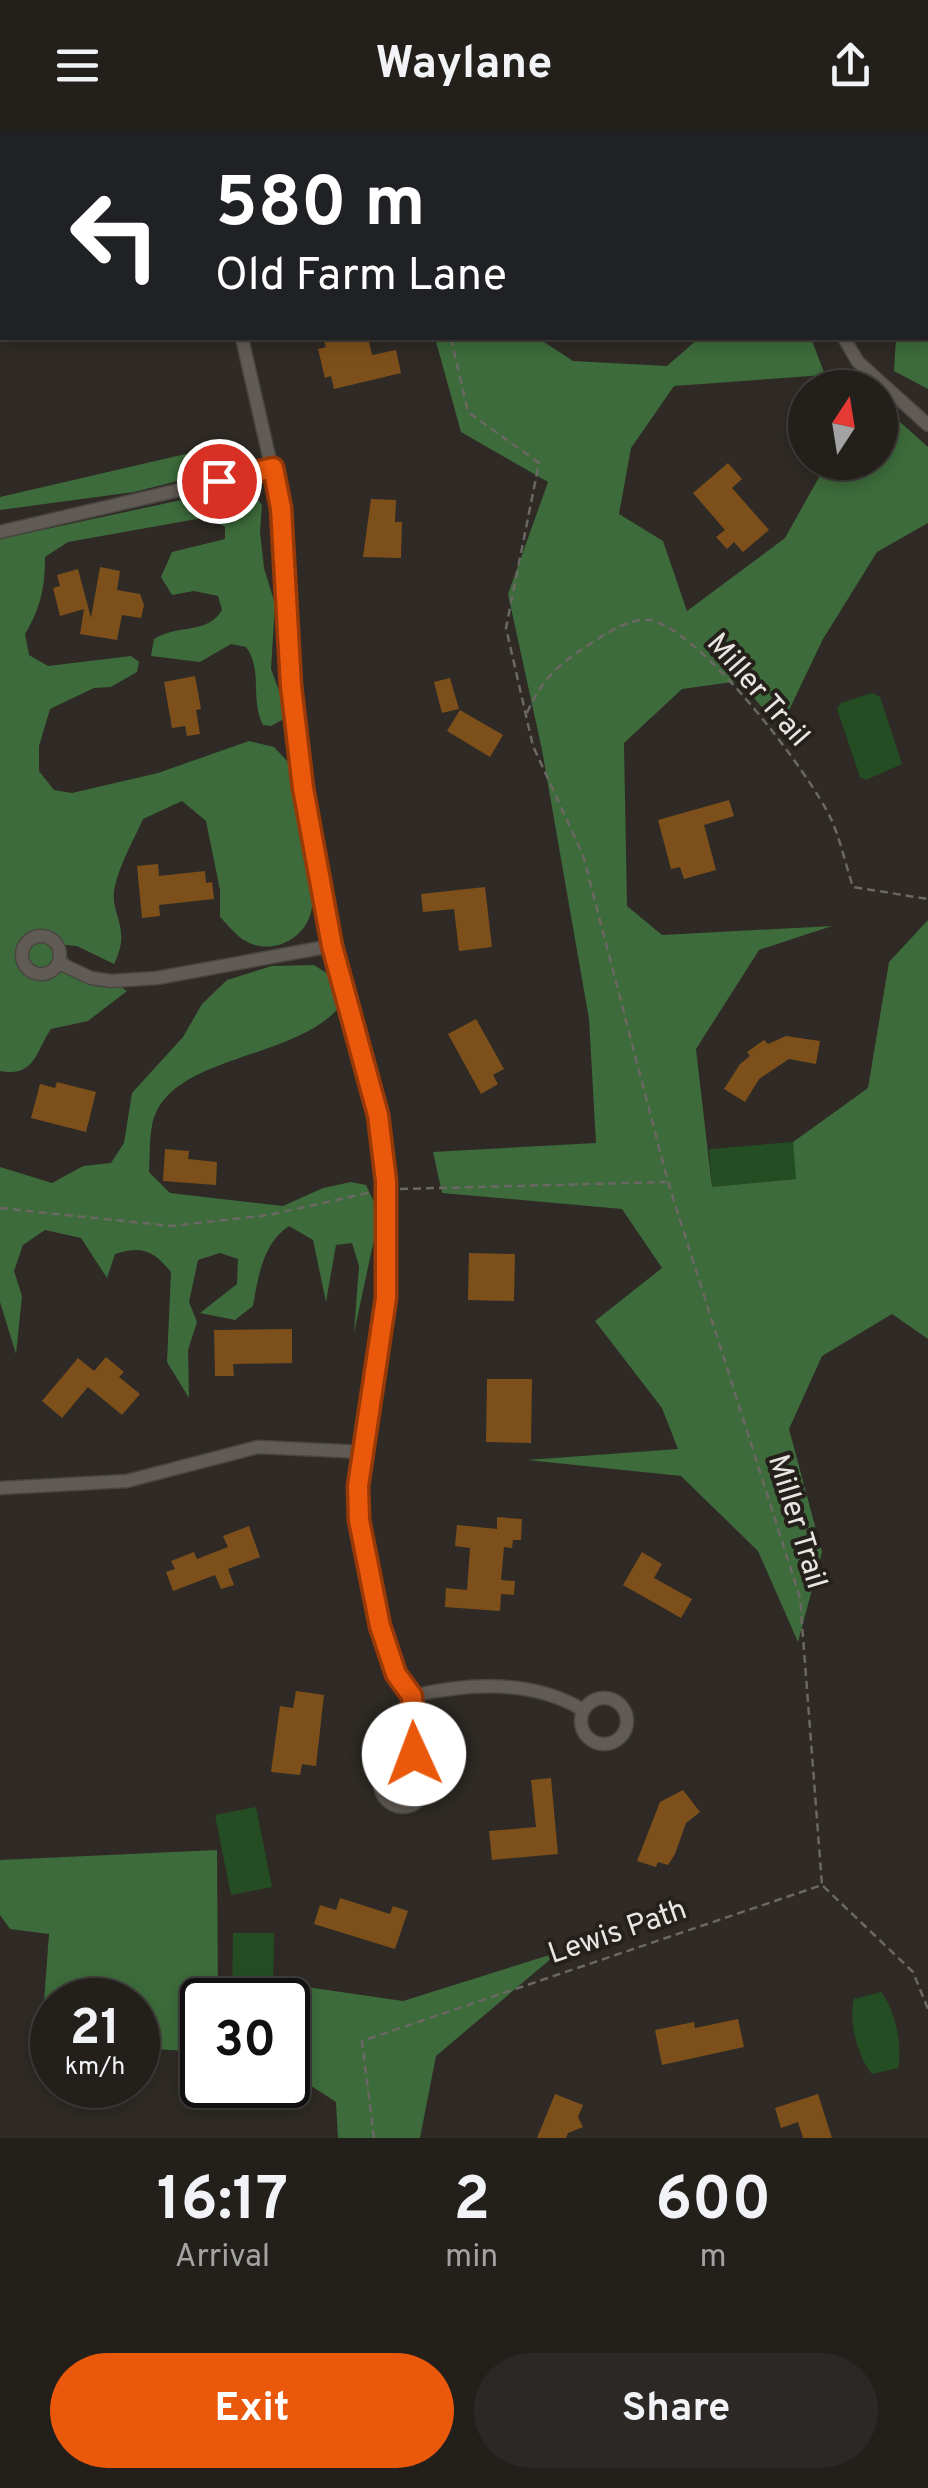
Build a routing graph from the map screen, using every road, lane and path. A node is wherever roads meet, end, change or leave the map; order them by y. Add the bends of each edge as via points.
1 (242, 340) edge
2 (451, 340) edge
3 (845, 340) edge
4 (928, 425) edge
5 (273, 468) junction
6 (0, 532) edge
7 (526, 716) junction
8 (928, 899) edge
9 (332, 946) junction
10 (59, 963) dead end
11 (668, 1182) junction
12 (386, 1190) junction
13 (0, 1208) edge
14 (364, 1452) junction
15 (0, 1488) edge
16 (412, 1696) junction
17 (583, 1710) dead end
18 (412, 1762) dead end
19 (822, 1885) junction
20 (928, 2009) edge
21 (374, 2138) edge

1 - 5 street
2 - 7 path, Miller Trail via 468,412 538,463 506,628
3 - 4 street via 858,362
5 - 6 street
5 - 9 street via 303,788
7 - 8 path, Miller Trail via 557,664 608,632 646,619 674,628 788,751 832,820 853,887
7 - 11 path, Miller Trail via 532,746 583,854
9 - 10 street via 111,981
9 - 12 street via 378,1115
11 - 12 path
11 - 19 path, Miller Trail via 800,1598
12 - 13 path via 270,1215 171,1226
12 - 14 street via 386,1298
14 - 15 street via 258,1448 128,1481
14 - 16 street via 358,1486 363,1551 396,1674
16 - 17 street via 508,1688 554,1695
16 - 18 street
19 - 20 path via 913,1972
19 - 21 path, Lewis Path via 362,2041

